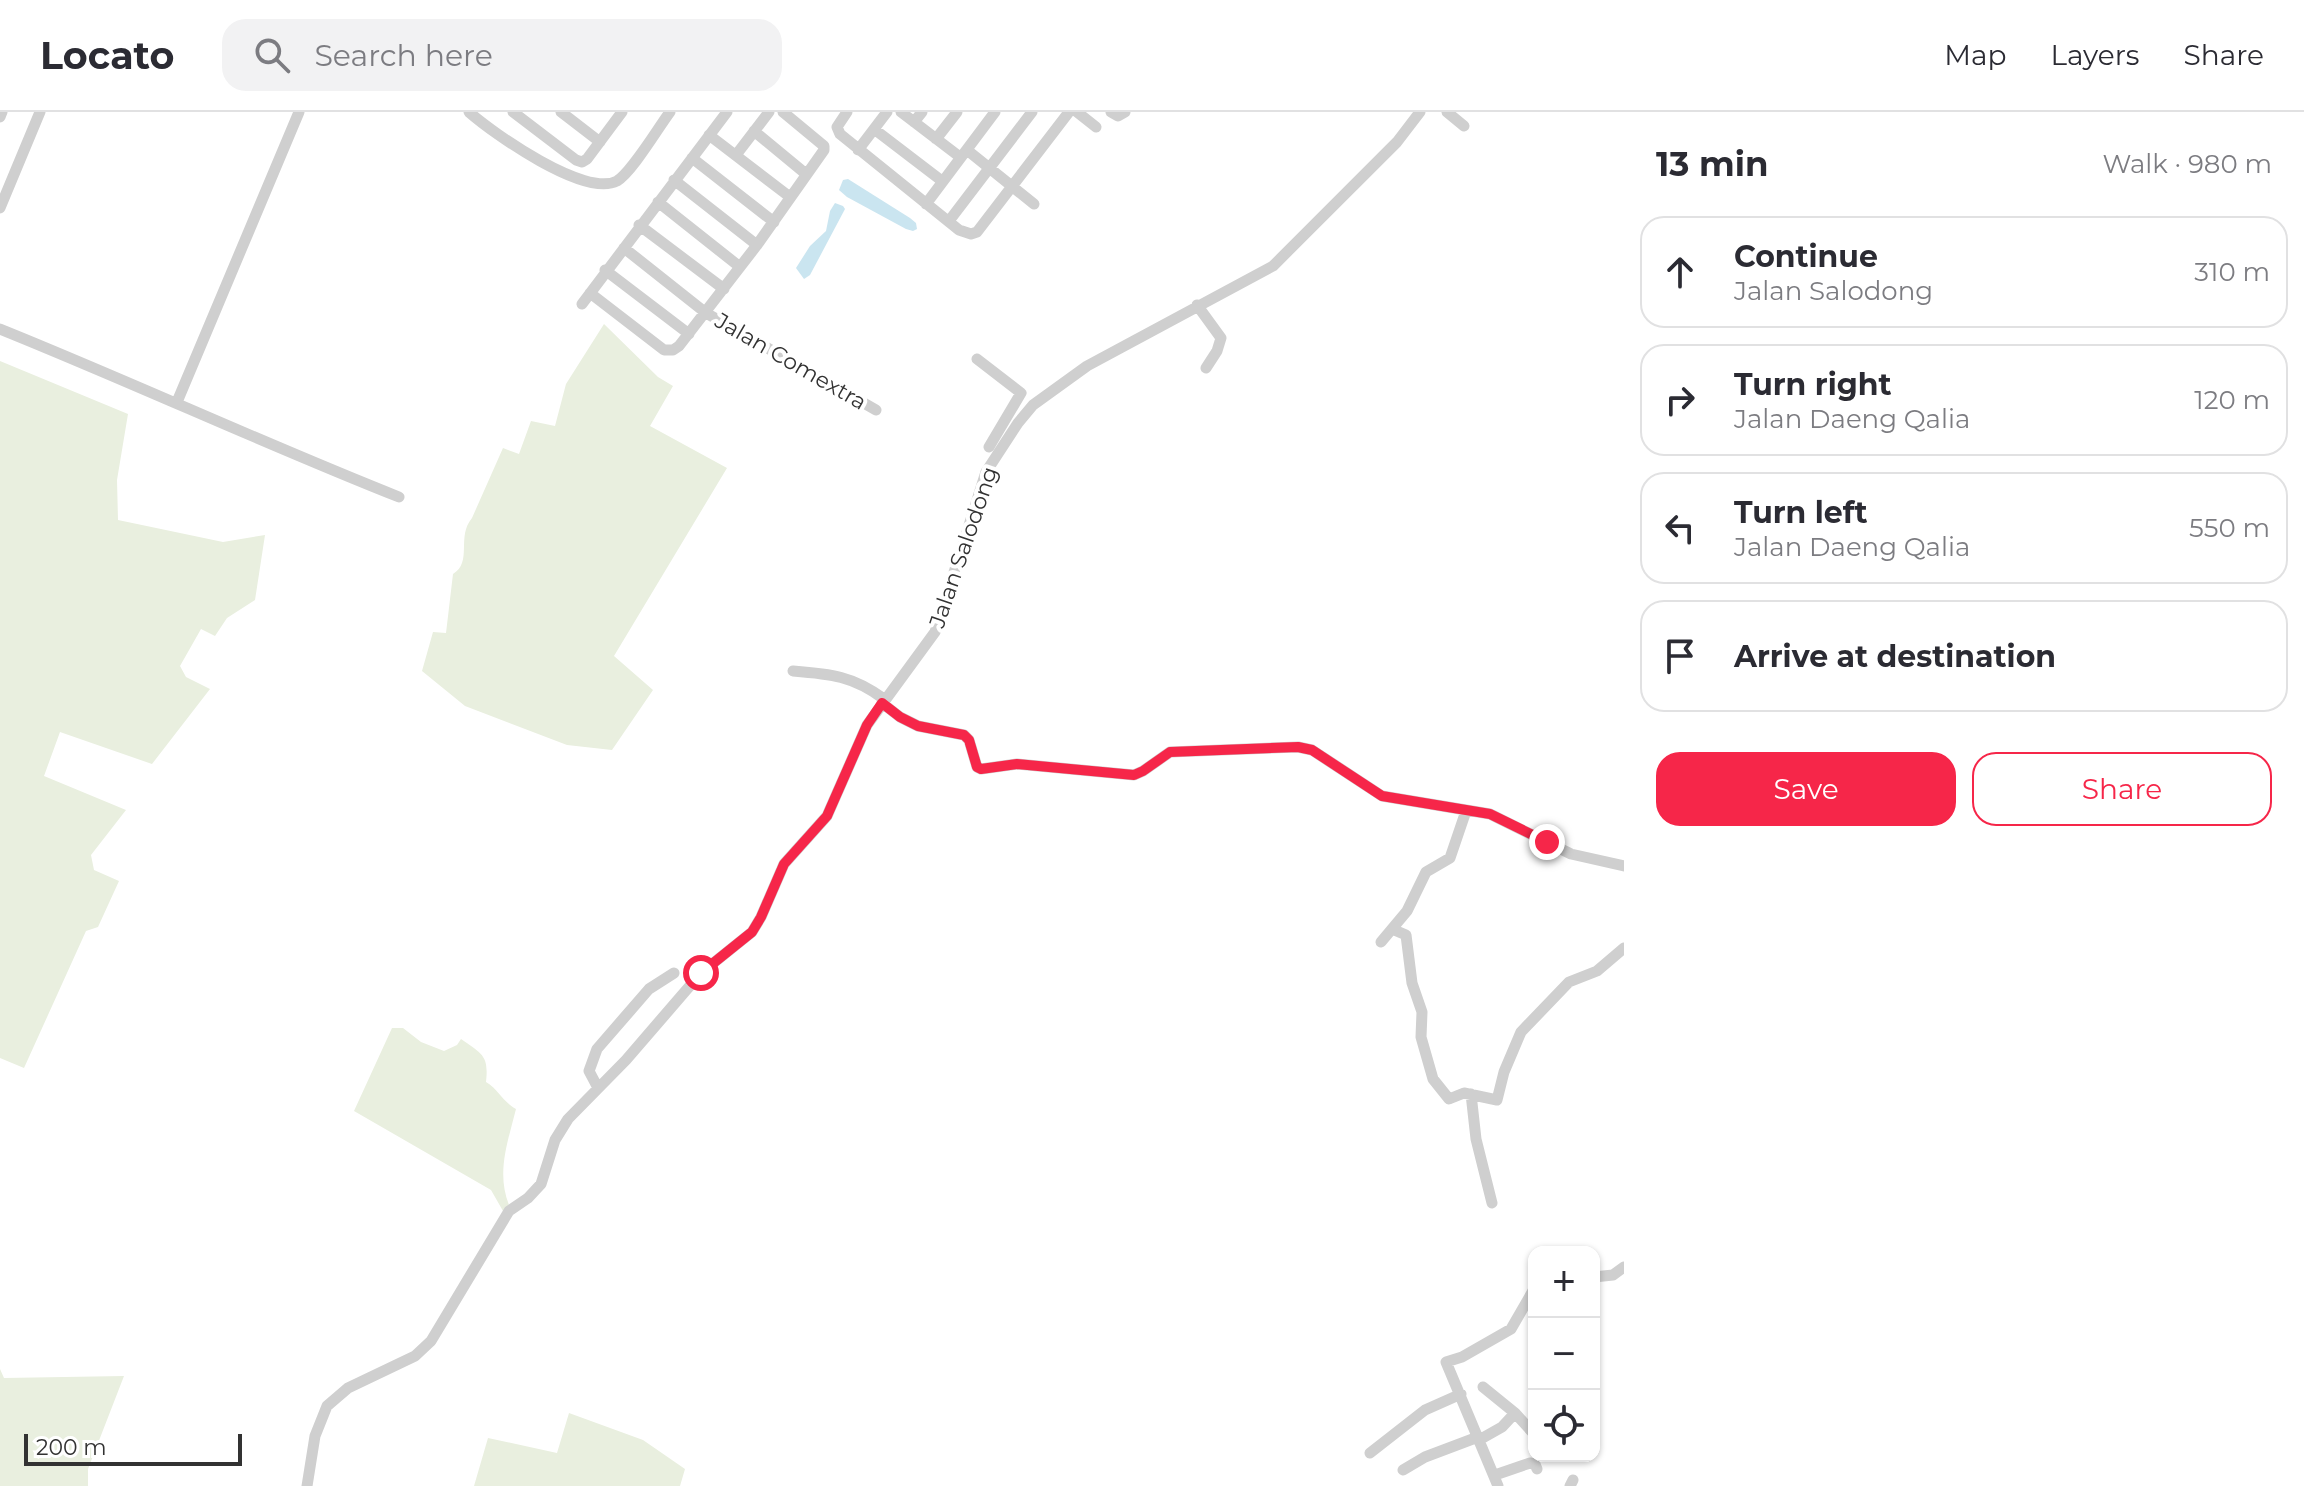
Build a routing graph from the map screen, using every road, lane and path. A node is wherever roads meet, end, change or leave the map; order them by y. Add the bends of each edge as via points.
1 (40, 112) edge
2 (299, 112) edge
3 (469, 112) edge
4 (513, 112) edge
5 (561, 112) edge
6 (670, 112) edge
7 (727, 112) edge
8 (769, 112) edge
9 (783, 112) edge
10 (847, 112) edge
11 (887, 112) edge
12 (901, 112) edge
13 (957, 112) edge
14 (995, 112) edge
15 (1032, 112) edge
16 (1069, 112) edge
17 (1077, 112) edge
18 (1112, 112) edge
19 (1125, 112) edge
20 (1420, 112) edge
21 (1447, 112) edge
22 (615, 114) edge
23 (918, 117) edge
24 (1464, 126) dead end
25 (1096, 127) dead end
26 (874, 129) junction
27 (754, 131) junction
28 (709, 135) junction
29 (936, 139) junction
30 (600, 142) junction
31 (858, 150) junction
32 (963, 154) junction
33 (736, 155) junction
34 (692, 158) junction
35 (990, 168) junction
36 (806, 174) junction
37 (674, 180) junction
38 (942, 181) junction
39 (1013, 185) junction
40 (790, 197) junction
41 (658, 202) junction
42 (926, 204) junction
43 (1034, 204) dead end
44 (0, 208) edge
45 (949, 221) junction
46 (774, 222) junction
47 (639, 225) junction
48 (757, 245) junction
49 (624, 248) junction
50 (740, 267) junction
51 (605, 270) junction
52 (724, 289) junction
53 (590, 293) junction
54 (582, 304) dead end
55 (1197, 305) junction
56 (706, 313) junction
57 (0, 329) edge
58 (689, 334) junction
59 (977, 359) dead end
60 (1206, 368) dead end
61 (177, 402) junction
62 (876, 410) dead end
63 (989, 447) dead end
64 (399, 497) dead end
65 (793, 671) dead end
66 (883, 701) junction
67 (1466, 811) junction
68 (1624, 866) edge
69 (1392, 929) junction
70 (1381, 942) dead end
71 (1624, 948) edge
72 (674, 973) dead end
73 (598, 1088) junction
74 (1471, 1094) junction
75 (1492, 1203) dead end
76 (1624, 1267) edge
77 (1600, 1276) edge
78 (1528, 1299) edge
79 (1483, 1387) dead end
80 (1461, 1394) junction
81 (1515, 1413) junction
82 (1528, 1427) edge
83 (1478, 1438) junction
84 (1370, 1453) dead end
85 (1537, 1469) dead end
86 (1403, 1470) dead end
87 (1496, 1481) edge
88 (307, 1486) edge

1 - 44 street
2 - 61 street
3 - 6 street via 519,150 600,185 624,175
4 - 30 street via 578,161 587,159
5 - 30 street
7 - 28 street
8 - 27 street
9 - 36 street via 824,147
10 - 31 street via 837,130
11 - 26 street
12 - 23 street
13 - 29 street
14 - 32 street
15 - 35 street
16 - 39 street
17 - 25 street
18 - 19 street
20 - 55 street, Jalan Salodong via 1397,142 1273,266
21 - 24 street
22 - 30 street
23 - 29 street
26 - 31 street
26 - 38 street
27 - 33 street
27 - 36 street
28 - 33 street
28 - 34 street
29 - 32 street
31 - 42 street
32 - 35 street
32 - 38 street
33 - 40 street
34 - 37 street
34 - 46 street
35 - 39 street
35 - 45 street
36 - 40 street
37 - 41 street
37 - 48 street
38 - 42 street
39 - 43 street
39 - 45 street via 975,234 962,232
40 - 46 street
41 - 47 street
41 - 50 street
42 - 45 street
46 - 48 street
47 - 49 street
47 - 52 street
48 - 50 street
49 - 51 street
49 - 56 street, Jalan Comextra
50 - 52 street
51 - 53 street
51 - 58 street
52 - 56 street
53 - 54 street
53 - 58 street via 664,350 673,350
55 - 60 street via 1221,338
55 - 66 street, Jalan Salodong via 1087,366 1033,405 1018,423 986,472 935,632
56 - 58 street
56 - 62 street, Jalan Comextra
57 - 61 street
59 - 63 street via 1021,393
61 - 64 street
65 - 66 street via 855,681
66 - 67 street via 918,726 964,735 981,769 1017,764 1134,775 1170,752 1298,747 1312,750 1382,796
66 - 73 street, Jalan Salodong via 827,816 784,864 752,932 701,973
67 - 68 street via 1490,814 1571,854
67 - 69 street via 1450,858 1426,872
69 - 70 street
69 - 74 street via 1406,935 1433,1079 1449,1099
71 - 74 street via 1597,971 1569,982 1530,1021 1515,1043 1497,1100
72 - 73 street via 649,989 597,1049 589,1071
73 - 88 street, Jalan Salodong via 560,1130 541,1184 509,1211 431,1341 415,1356 348,1388 327,1406 315,1436
74 - 75 street
76 - 77 street
78 - 80 street via 1511,1329 1446,1362
79 - 81 street
80 - 83 street
80 - 84 street via 1425,1410
81 - 82 street
81 - 83 street via 1502,1427
83 - 86 street
83 - 87 street
85 - 87 street via 1530,1463

